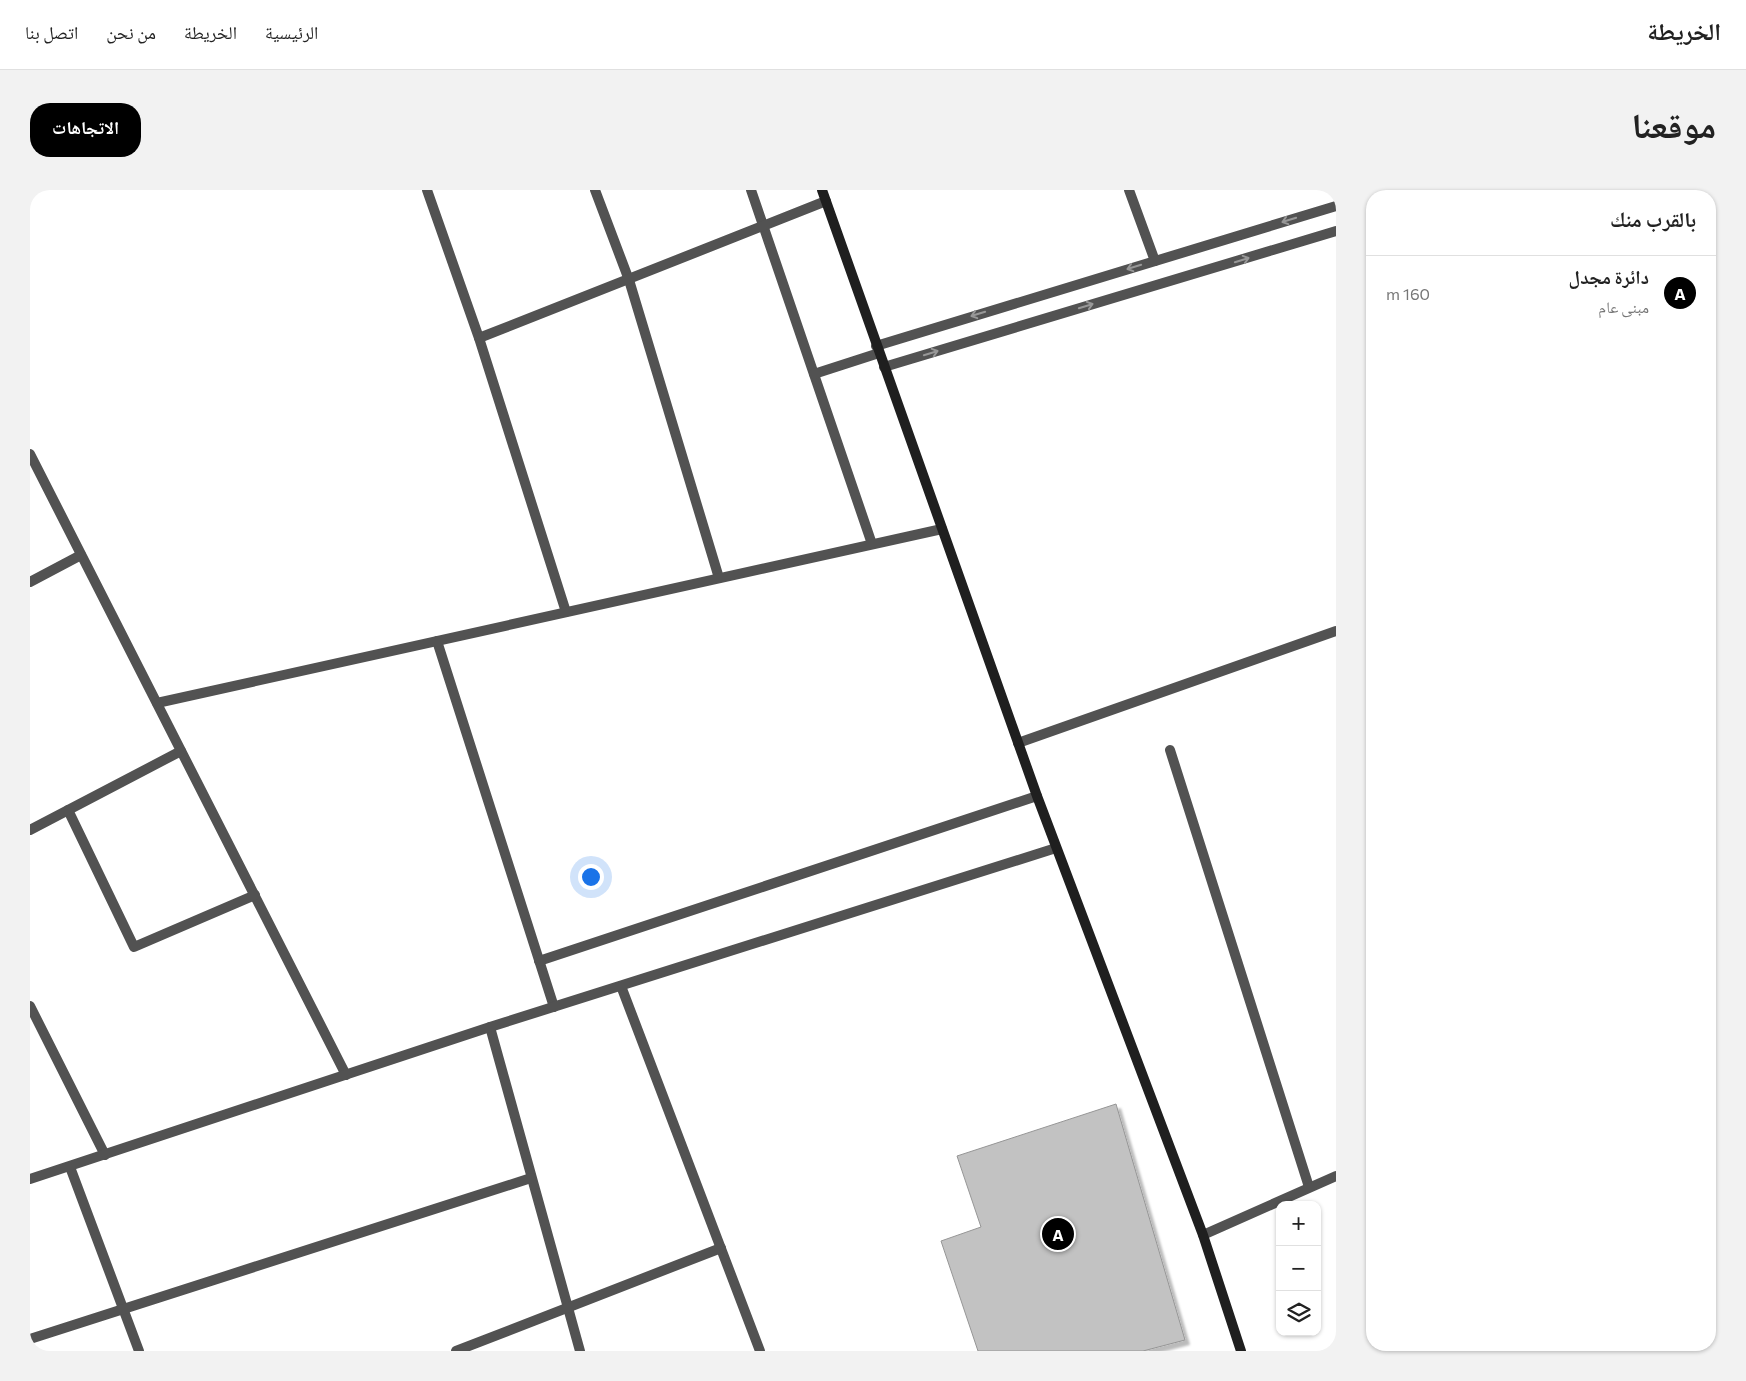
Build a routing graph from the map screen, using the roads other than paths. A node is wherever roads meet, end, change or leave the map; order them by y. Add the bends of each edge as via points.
1 (427, 190) edge
2 (595, 190) edge
3 (751, 190) edge
4 (822, 190) edge
5 (1129, 190) edge
6 (826, 201) junction
7 (1336, 206) edge
8 (763, 226) junction
9 (1336, 231) edge
10 (1155, 260) junction
11 (629, 280) junction
12 (479, 338) junction
13 (878, 349) junction
14 (884, 367) junction
15 (814, 374) junction
16 (30, 454) edge
17 (942, 529) junction
18 (872, 544) junction
19 (81, 555) junction
20 (720, 578) junction
21 (30, 582) edge
22 (566, 612) junction
23 (1336, 631) edge
24 (436, 641) junction
25 (157, 703) junction
26 (1018, 743) junction
27 (1170, 750) dead end
28 (181, 751) junction
29 (1037, 796) junction
30 (68, 810) junction
31 (30, 830) edge
32 (1056, 848) junction
33 (255, 895) junction
34 (539, 961) junction
35 (621, 986) junction
36 (30, 1006) edge
37 (554, 1007) junction
38 (490, 1027) junction
39 (346, 1075) junction
40 (106, 1155) junction
41 (70, 1166) junction
42 (1336, 1176) edge
43 (531, 1178) junction
44 (30, 1179) edge
45 (1309, 1188) junction
46 (1203, 1235) junction
47 (721, 1248) junction
48 (567, 1308) junction
49 (124, 1309) junction
50 (30, 1339) edge
51 (139, 1351) edge
52 (456, 1351) edge
53 (580, 1351) edge
54 (760, 1351) edge
55 (1241, 1351) edge

1 - 12 street
2 - 11 street
3 - 8 street
4 - 6 main road
5 - 10 street
6 - 8 street
6 - 13 main road
7 -> 10 street
8 - 11 street
8 - 15 street
14 -> 9 street
10 -> 13 street
11 - 12 street
11 - 20 street
12 - 22 street
13 - 14 main road
13 - 15 street
14 - 17 main road
15 - 18 street
16 - 19 street
17 - 18 street
17 - 26 main road
18 - 20 street
19 - 21 street
19 - 25 street
20 - 22 street
22 - 24 street
23 - 26 street
24 - 25 street
24 - 34 street
25 - 28 street
26 - 29 main road
27 - 45 street
28 - 30 street
28 - 33 street
29 - 32 main road
29 - 34 street
30 - 31 street
30 - 33 street via 134,947
32 - 35 street
32 - 46 main road
33 - 39 street
34 - 37 street
35 - 37 street
35 - 47 street
36 - 40 street
37 - 38 street
38 - 39 street
38 - 43 street
39 - 40 street
40 - 41 street
41 - 44 street
41 - 49 street
42 - 45 street
43 - 48 street
43 - 49 street
45 - 46 street
46 - 55 main road
47 - 48 street
47 - 54 street
48 - 52 street
48 - 53 street
49 - 50 street
49 - 51 street

